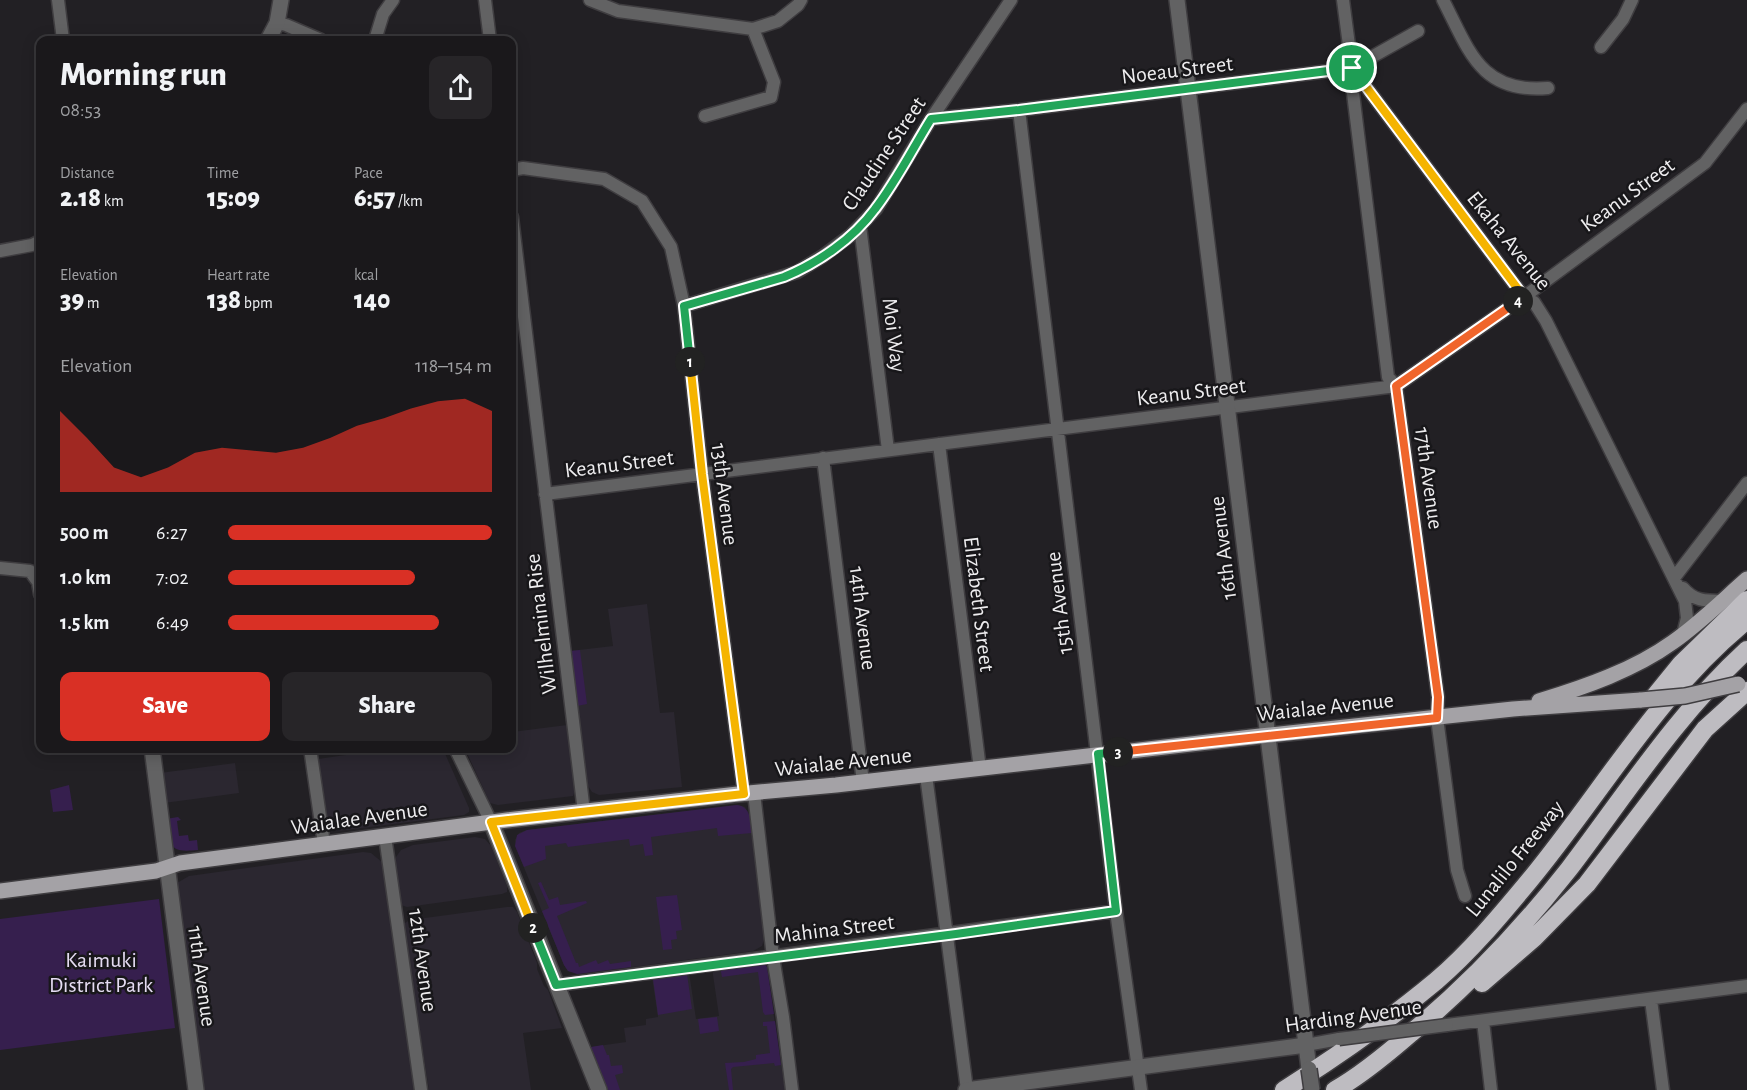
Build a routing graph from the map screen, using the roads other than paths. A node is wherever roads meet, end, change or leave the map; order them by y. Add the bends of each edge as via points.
1 (58, 0) edge
2 (281, 0) edge
3 (393, 0) edge
4 (485, 0) edge
5 (590, 0) edge
6 (801, 0) edge
7 (1011, 0) edge
8 (1177, 0) edge
9 (1343, 0) edge
10 (1443, 0) edge
11 (1632, 0) edge
12 (277, 23) junction
13 (753, 28) junction
14 (1418, 31) dead end
15 (62, 36) edge
16 (270, 36) edge
17 (312, 36) edge
18 (376, 36) edge
19 (490, 36) edge
20 (1601, 47) dead end
21 (1352, 68) junction
22 (1188, 88) junction
23 (1548, 88) dead end
24 (1747, 109) edge
25 (1019, 110) junction
26 (705, 116) dead end
27 (931, 119) junction
28 (516, 169) edge
29 (860, 226) junction
30 (36, 242) edge
31 (0, 251) edge
32 (516, 251) edge
33 (1524, 297) junction
34 (684, 306) junction
35 (1396, 386) junction
36 (1228, 407) junction
37 (1059, 429) junction
38 (939, 444) junction
39 (888, 450) junction
40 (823, 458) junction
41 (702, 474) junction
42 (1747, 483) edge
43 (545, 494) junction
44 (0, 568) edge
45 (1674, 578) junction
46 (36, 579) edge
47 (1747, 579) edge
48 (1747, 600) edge
49 (1722, 601) junction
50 (1747, 620) edge
51 (1683, 634) junction
52 (1747, 650) edge
53 (1744, 685) edge
54 (1513, 709) junction
55 (1437, 718) junction
56 (1268, 735) junction
57 (153, 753) edge
58 (311, 753) edge
59 (457, 753) edge
60 (1098, 754) junction
61 (980, 769) junction
62 (926, 775) junction
63 (863, 782) junction
64 (749, 793) junction
65 (1590, 802) junction
66 (584, 812) junction
67 (491, 822) junction
68 (385, 836) junction
69 (324, 844) junction
70 (166, 867) junction
71 (0, 891) edge
72 (1465, 896) dead end
73 (1116, 911) junction
74 (946, 935) junction
75 (773, 957) junction
76 (556, 985) junction
77 (1747, 986) edge
78 (1651, 1000) junction
79 (1483, 1021) junction
80 (1306, 1045) junction
81 (1138, 1067) junction
82 (1337, 1089) edge
83 (196, 1090) edge
84 (421, 1090) edge
85 (599, 1090) edge
86 (792, 1090) edge
87 (966, 1090) edge
88 (1140, 1090) edge
89 (1284, 1090) edge
90 (1312, 1090) edge
91 (1491, 1090) edge
92 (1663, 1090) edge

1 - 15 street
2 - 12 street
3 - 18 street via 383,14
4 - 19 street
5 - 13 street via 618,12
6 - 13 street via 778,21
7 - 27 street, Claudine Street
8 - 22 street, 16th Avenue
9 - 21 street, Ekaha Avenue
10 - 23 street via 1480,68 1511,86
11 - 20 street
12 - 16 street
12 - 17 street
13 - 26 street via 774,82 771,97
14 - 21 street, Noeau Street
21 - 22 street, Noeau Street
21 - 33 street, Ekaha Avenue
21 - 35 street, 17th Avenue via 1388,377
22 - 25 street, Noeau Street
22 - 36 street, 16th Avenue
24 - 33 street, Keanu Street via 1705,163
25 - 27 street, Noeau Street
25 - 37 street, 15th Avenue
27 - 29 street, Claudine Street via 876,209
28 - 34 street, 13th Avenue via 604,179 642,201 671,246
29 - 34 street, Claudine Street via 797,272
29 - 39 street, Moi Way
30 - 31 street
32 - 43 street, Wilhelmina Rise
33 - 35 street, Keanu Street
33 - 45 street, Ekaha Avenue via 1534,302 1546,321
34 - 41 street, 13th Avenue
35 - 36 street, Keanu Street
35 - 55 street, 17th Avenue via 1438,697
36 - 37 street, Keanu Street
36 - 56 street, 16th Avenue
37 - 38 street, Keanu Street
37 - 60 street, 15th Avenue
38 - 39 street, Keanu Street
38 - 61 street, Elizabeth Street
39 - 40 street, Keanu Street
40 - 41 street, Keanu Street
40 - 63 street, 14th Avenue
41 - 43 street, Keanu Street
41 - 64 street, 13th Avenue
42 - 45 street
43 - 66 street, Wilhelmina Rise
44 - 46 street via 30,571
45 - 49 street, Ekaha Avenue via 1691,598
45 - 51 street, Ekaha Avenue via 1685,601 1687,618
47 - 49 main road, Waialae Avenue
48 - 65 highway via 1681,664 1641,712
49 - 51 main road, Waialae Avenue
50 - 65 highway, Lunalilo Freeway via 1676,689
51 - 54 main road, Waialae Avenue via 1628,668
52 - 82 highway via 1687,712 1568,870 1501,949 1428,1019
53 - 54 main road, Waialae Avenue, bridge via 1684,696
53 - 82 highway via 1705,729 1587,884 1534,938 1393,1053
54 - 55 main road, Waialae Avenue
55 - 56 main road, Waialae Avenue
55 - 72 street, 17th Avenue via 1457,870
56 - 60 main road, Waialae Avenue
56 - 80 street, 16th Avenue
57 - 70 street, 11th Avenue
58 - 69 street
59 - 67 street
60 - 61 main road, Waialae Avenue
60 - 73 street, 15th Avenue
61 - 62 main road, Waialae Avenue
62 - 63 main road, Waialae Avenue
62 - 74 street
63 - 64 main road, Waialae Avenue
64 - 66 main road, Waialae Avenue
64 - 75 street, 13th Avenue
65 - 89 highway, Lunalilo Freeway via 1528,883 1436,980 1324,1065
66 - 67 main road, Waialae Avenue
67 - 68 main road, Waialae Avenue
67 - 76 street
68 - 69 main road, Waialae Avenue
68 - 84 street, 12th Avenue
69 - 70 main road, Waialae Avenue
70 - 71 main road, Waialae Avenue
70 - 83 street, 11th Avenue
73 - 74 street, Mahina Street
73 - 81 street, 15th Avenue
74 - 75 street, Mahina Street
74 - 87 street
75 - 76 street, Mahina Street
75 - 86 street, 13th Avenue
76 - 85 street
77 - 78 street, Harding Avenue
78 - 79 street, Harding Avenue
78 - 92 street
79 - 80 street, Harding Avenue, bridge
79 - 91 street
80 - 81 street, Harding Avenue
80 - 90 street, 16th Avenue, bridge
81 - 87 street, Harding Avenue
81 - 88 street, 15th Avenue

